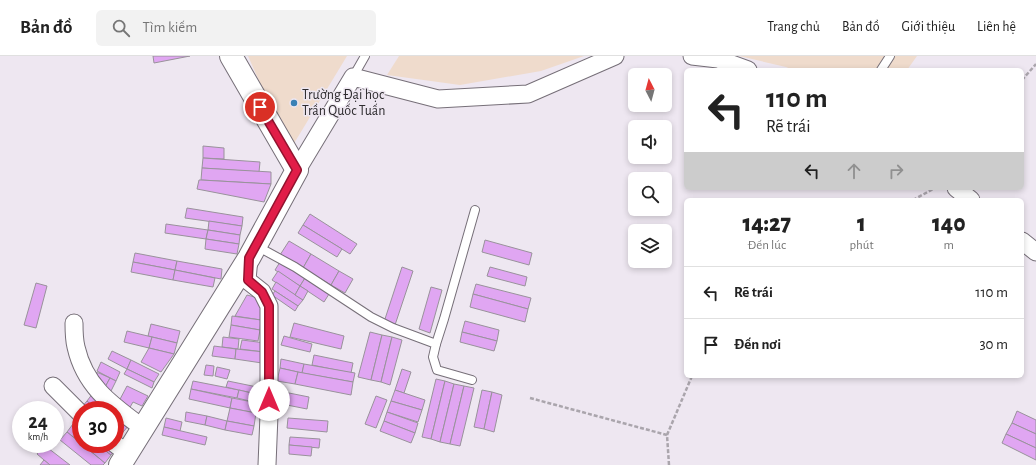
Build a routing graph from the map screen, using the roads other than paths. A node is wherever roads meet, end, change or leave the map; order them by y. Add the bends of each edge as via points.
1 (231, 56) edge
2 (366, 56) edge
3 (615, 56) edge
4 (692, 56) edge
5 (890, 56) edge
6 (743, 68) edge
7 (882, 68) edge
8 (352, 77) junction
9 (297, 170) junction
10 (958, 190) edge
11 (968, 198) edge
12 (475, 210) dead end
13 (1024, 242) edge
14 (1036, 252) edge
15 (249, 258) junction
16 (74, 323) dead end
17 (436, 344) junction
18 (472, 380) dead end
19 (53, 386) dead end
20 (72, 405) edge
21 (143, 428) junction
22 (121, 454) edge
23 (267, 465) edge

1 - 9 street
2 - 8 lane
3 - 8 street via 528,94 438,98
4 - 6 street via 718,59
5 - 7 lane
8 - 9 street
9 - 15 street
10 - 11 street
12 - 17 lane
13 - 14 street
15 - 17 lane via 262,249 295,267 371,317
15 - 21 street
15 - 23 street via 248,280 262,292 269,306
16 - 21 street via 76,347 88,379 97,391
17 - 18 lane via 434,357 437,370
19 - 20 street
21 - 22 street

